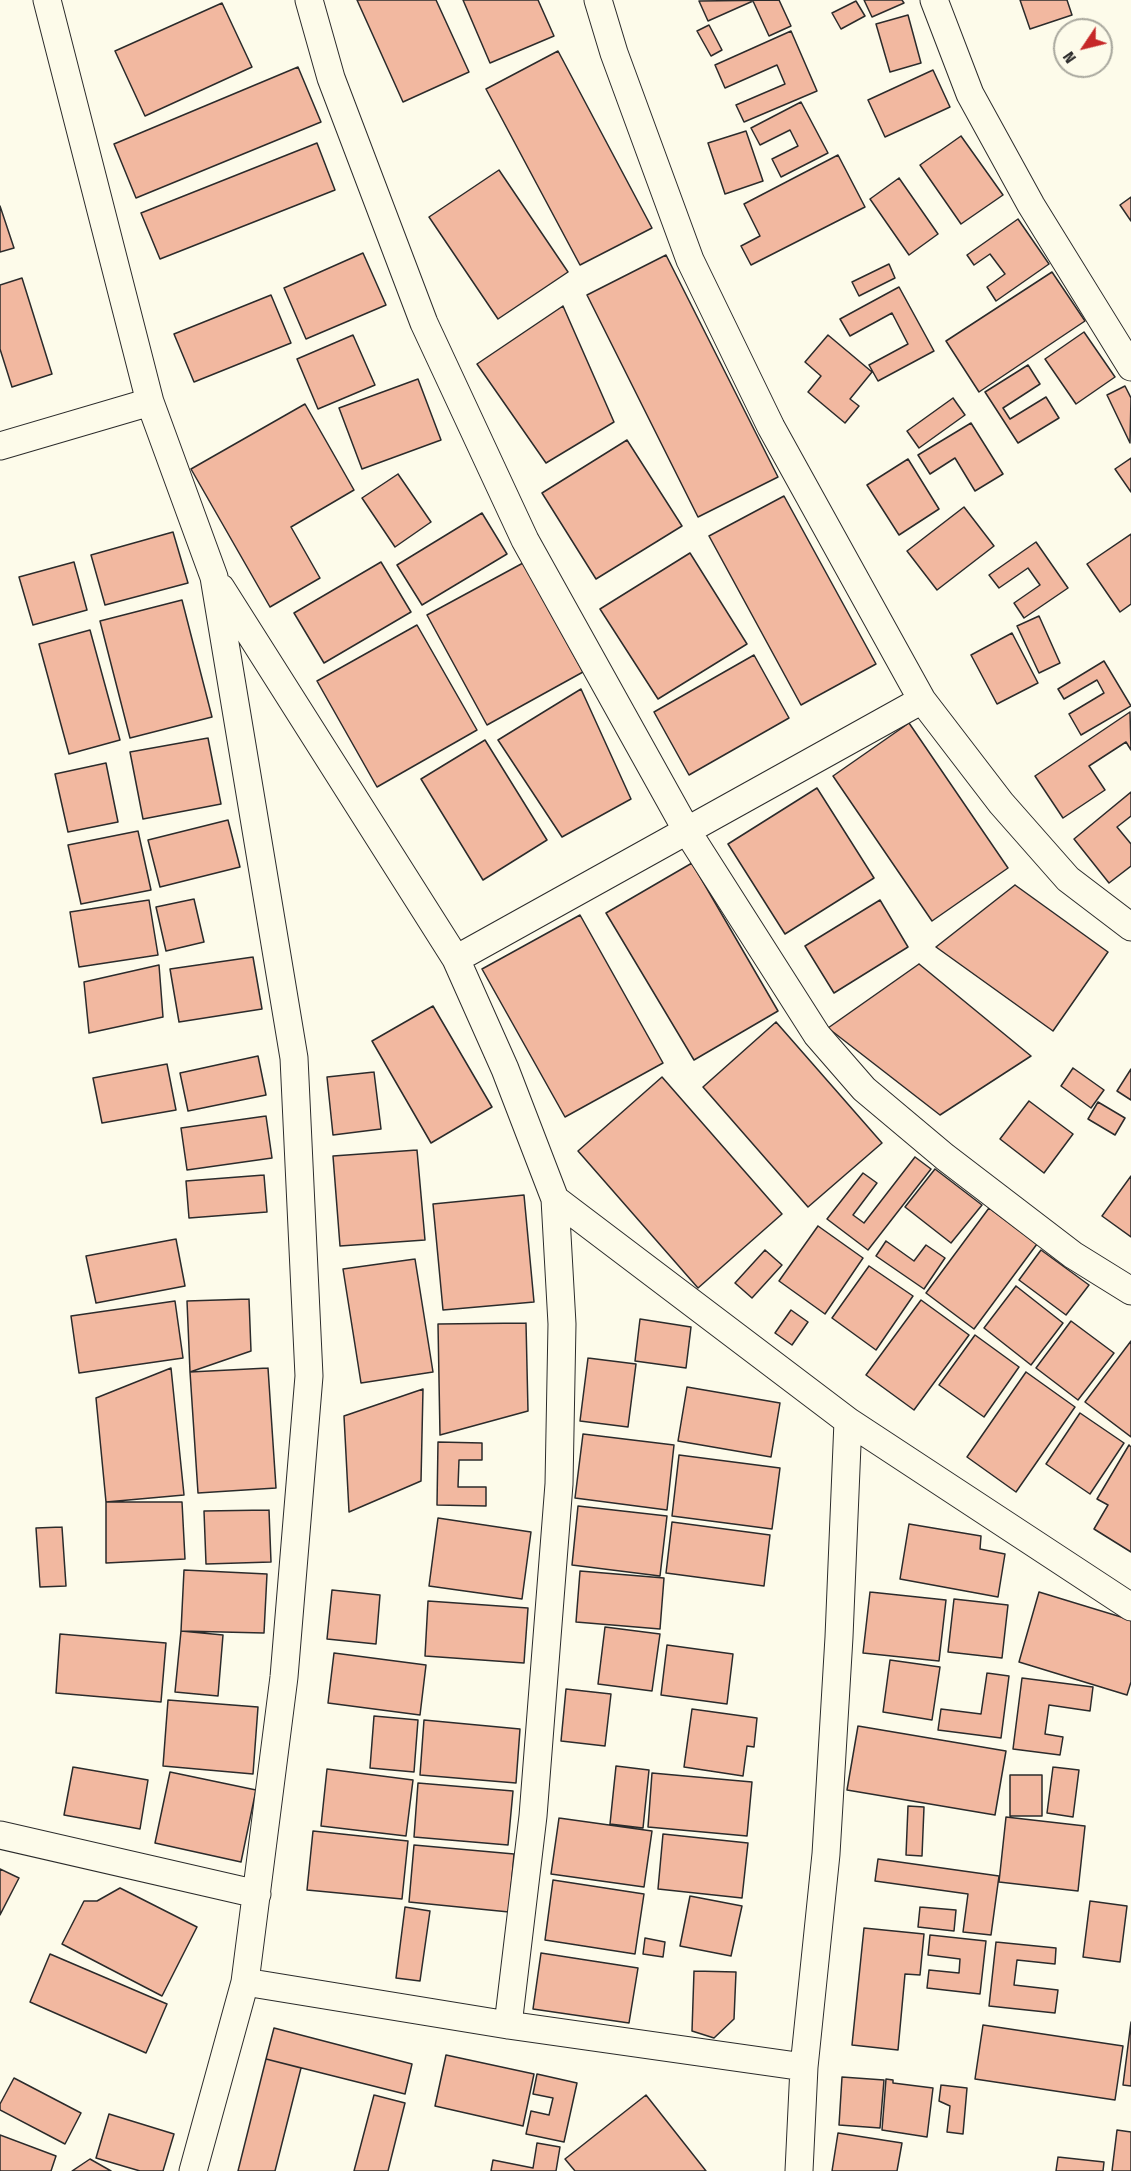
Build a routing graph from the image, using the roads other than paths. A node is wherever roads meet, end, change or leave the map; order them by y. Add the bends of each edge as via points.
1 (47, 0) edge
2 (309, 0) edge
3 (598, 0) edge
4 (934, 0) edge
5 (1131, 367) edge
6 (150, 402) junction
7 (0, 446) edge
8 (214, 577) junction
9 (922, 700) junction
10 (687, 831) junction
11 (1131, 927) edge
12 (456, 959) junction
13 (555, 1199) junction
14 (1131, 1291) edge
15 (848, 1421) junction
16 (1131, 1607) edge
17 (0, 1835) edge
18 (257, 1894) junction
19 (245, 1982) junction
20 (508, 2025) junction
21 (804, 2067) junction
22 (193, 2171) edge
23 (799, 2171) edge

1 - 6 street
2 - 10 street via 331,78 424,324 525,540
3 - 9 street via 690,260 771,427
4 - 5 street via 970,94 1031,205
6 - 7 street
6 - 8 street
8 - 12 street
8 - 18 street via 294,1058 309,1376 284,1677
9 - 10 street
9 - 11 street via 1001,803 1068,879
10 - 12 street
10 - 14 street via 817,1035 864,1089 1073,1255
12 - 13 street via 505,1069
13 - 15 street
13 - 20 street via 562,1324 558,1484 533,1816
15 - 16 street
15 - 21 street via 826,1854
17 - 18 street
18 - 19 street
19 - 20 street
19 - 22 street
20 - 21 street
21 - 23 street

